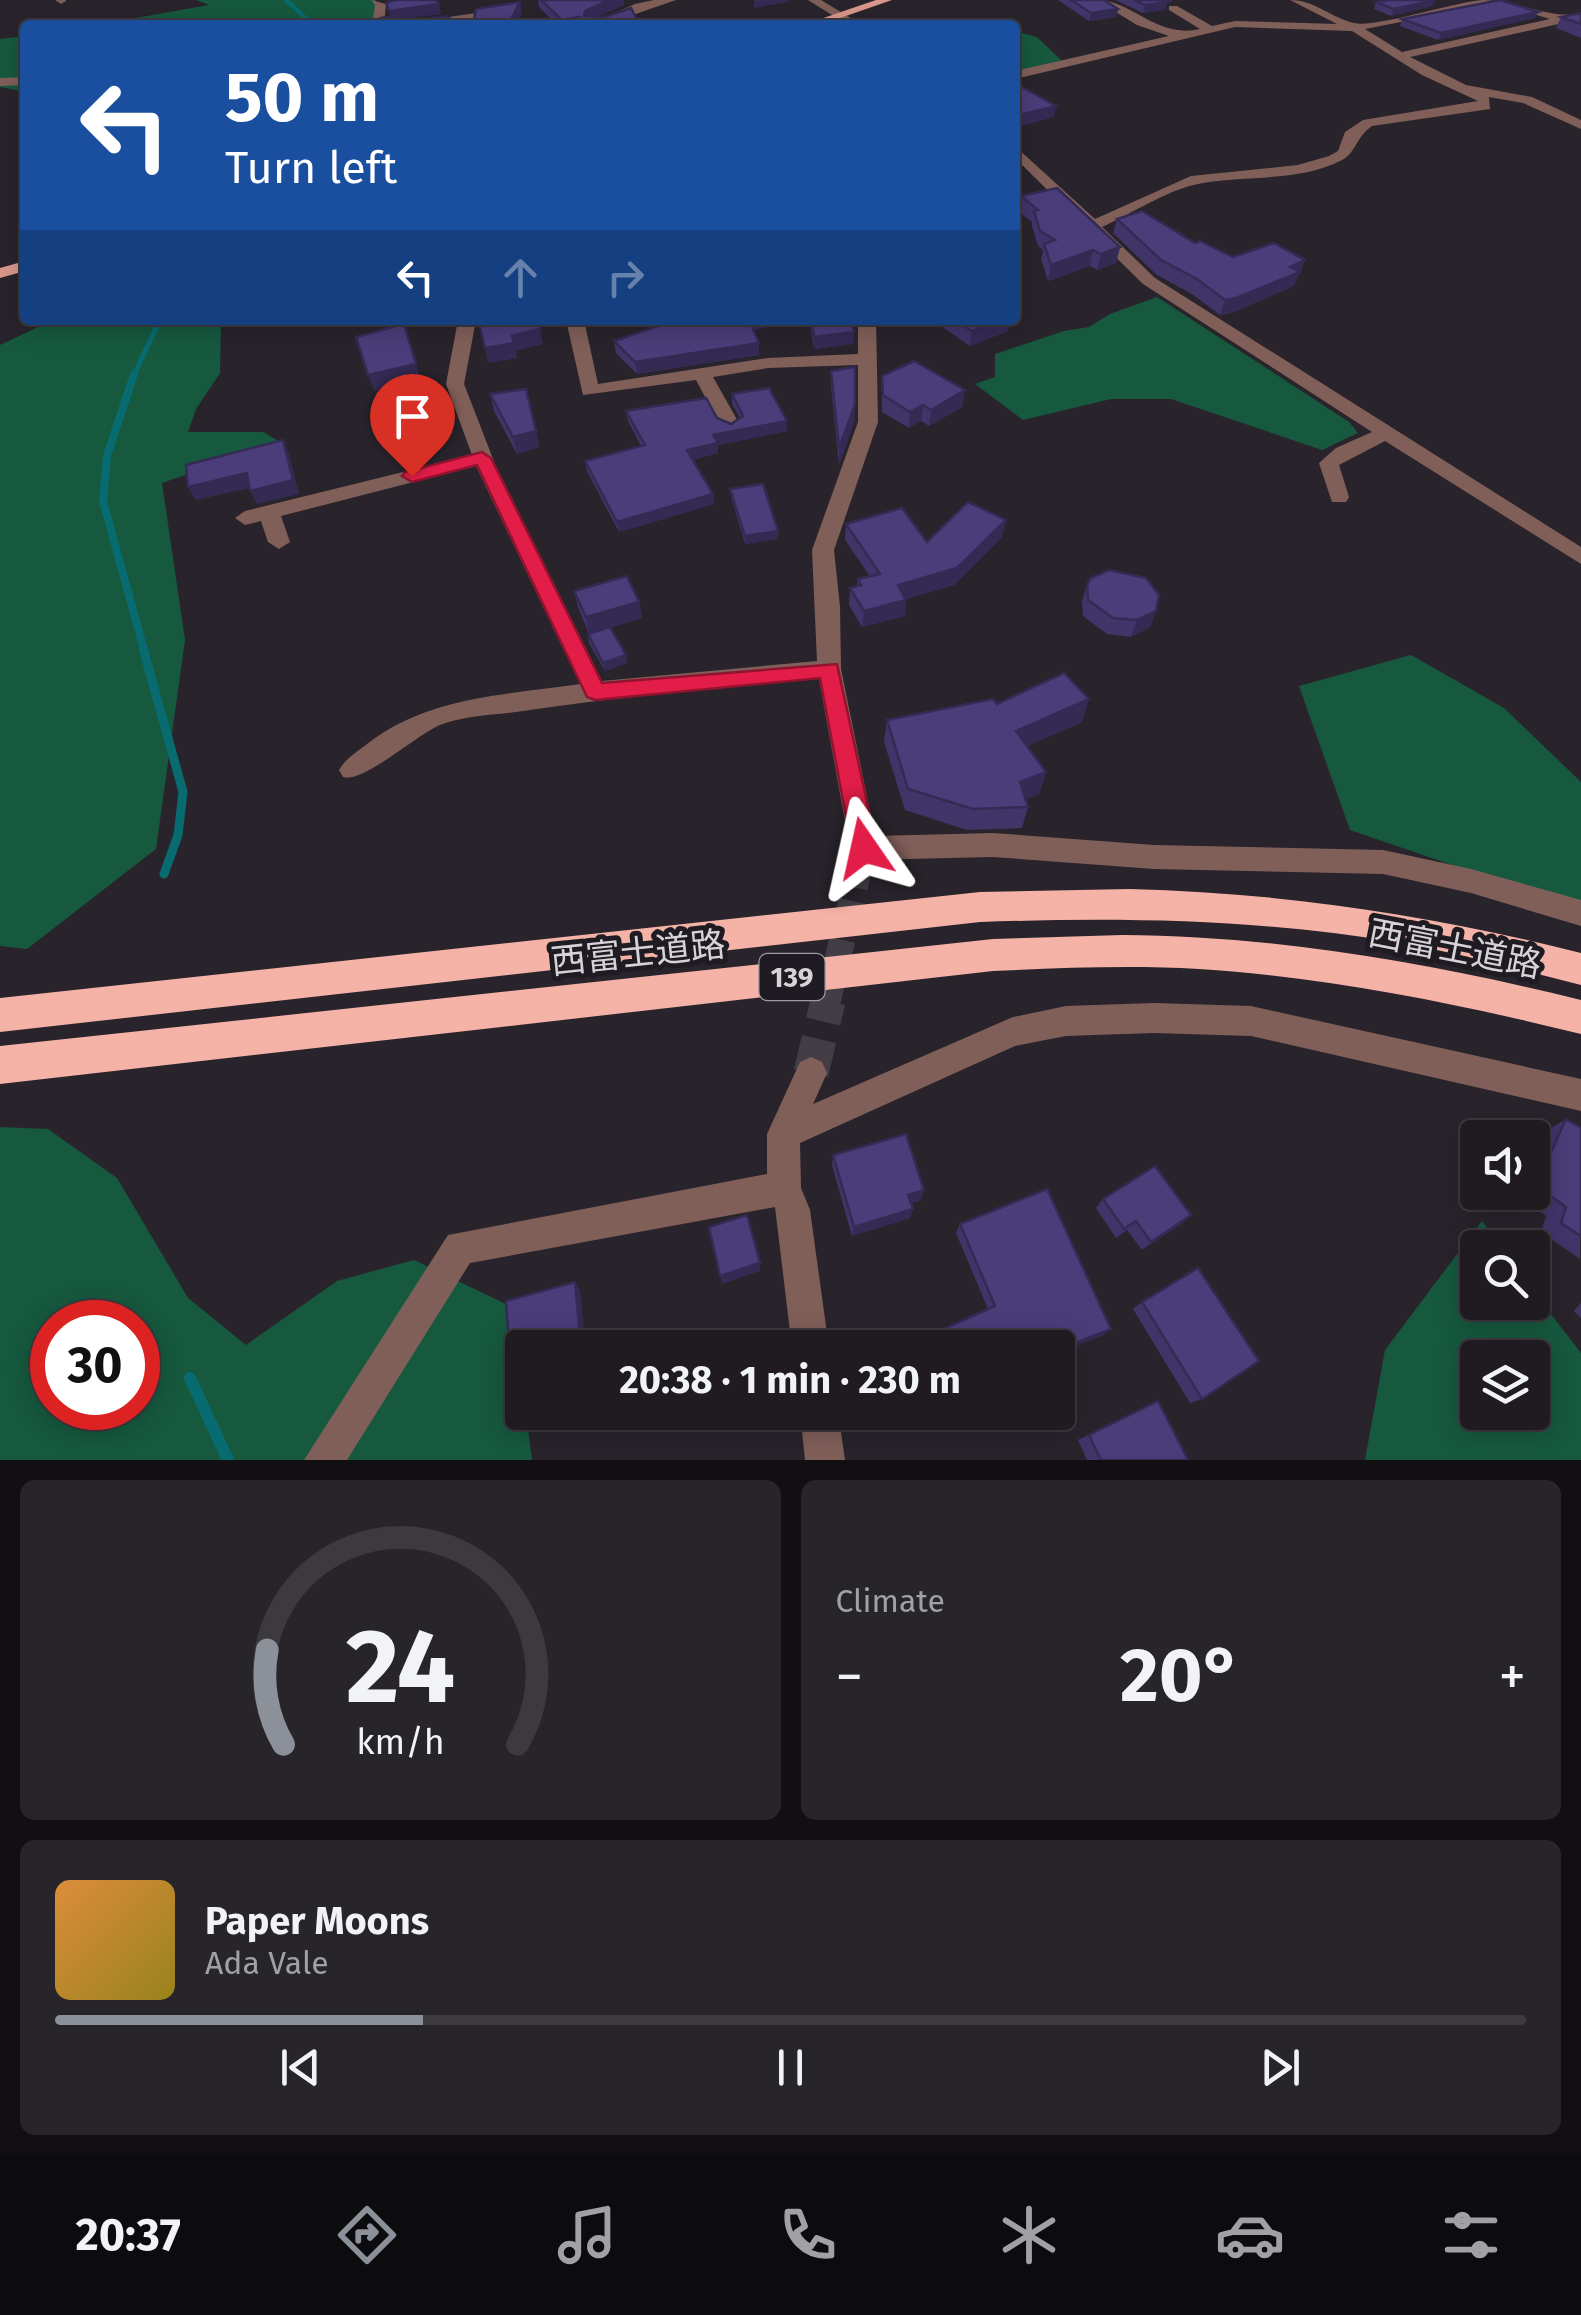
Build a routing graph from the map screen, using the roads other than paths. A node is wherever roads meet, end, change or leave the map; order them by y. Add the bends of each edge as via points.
1 (670, 0) edge
2 (813, 0) edge
3 (886, 0) edge
4 (1101, 0) edge
5 (1296, 0) edge
6 (1500, 0) edge
7 (632, 3) edge
8 (519, 8) edge
9 (1173, 8) dead end
10 (1115, 9) junction
11 (1092, 12) edge
12 (839, 15) junction
13 (1581, 16) edge
14 (1560, 18) junction
15 (490, 19) edge
16 (603, 20) edge
17 (824, 20) edge
18 (848, 20) edge
19 (1141, 24) junction
20 (1114, 28) dead end
21 (1355, 28) junction
22 (1209, 29) junction
23 (1182, 36) junction
24 (1046, 49) dead end
25 (1399, 56) junction
26 (1054, 68) junction
27 (1020, 74) edge
28 (1463, 88) junction
29 (1581, 125) edge
30 (1020, 155) edge
31 (1090, 227) junction
32 (466, 325) edge
33 (575, 325) edge
34 (867, 325) edge
35 (870, 359) junction
36 (702, 373) junction
37 (730, 425) edge
38 (1384, 434) junction
39 (482, 458) junction
40 (1339, 497) dead end
41 (269, 512) junction
42 (245, 518) dead end
43 (279, 542) dead end
44 (1581, 557) edge
45 (829, 670) junction
46 (595, 692) junction
47 (352, 770) dead end
48 (1581, 913) edge
49 (1581, 969) edge
50 (0, 1015) edge
51 (1581, 1017) edge
52 (0, 1065) edge
53 (811, 1073) tunnel mouth
54 (1581, 1095) edge
55 (783, 1134) junction
56 (784, 1188) junction
57 (809, 1330) edge
58 (822, 1430) edge
59 (324, 1460) edge
60 (826, 1460) edge

1 - 7 street
2 - 12 street
3 - 12 main road
4 - 10 street
5 - 21 street
6 - 14 street
6 - 21 street
7 - 16 street
8 - 15 street
9 - 22 street
10 - 11 street
10 - 19 street
12 - 17 main road
12 - 18 street
13 - 14 street
14 - 25 street
19 - 20 street
19 - 23 street
21 - 22 street
21 - 25 street
22 - 23 street
23 - 26 street
24 - 26 street via 1059,58
25 - 28 street
26 - 27 street
28 - 29 street via 1527,100
28 - 31 street via 1484,98 1485,106 1368,124 1350,135 1334,159 1288,171 1196,178
30 - 31 street
31 - 38 street via 1148,281
32 - 39 street via 455,384
33 - 36 street via 590,391
34 - 35 street
35 - 36 street
35 - 45 street via 868,425 823,550
36 - 37 street
38 - 40 street via 1329,463
38 - 44 street
39 - 41 street
39 - 46 street
41 - 42 street
41 - 43 street
45 - 46 street
45 - 48 street via 864,848 993,846 1383,862
46 - 47 street via 438,716 386,742
49 - 50 highway, 西富士道路 / 139 via 1379,924 1098,902 980,907
51 - 52 highway, 西富士道路 / 139 via 1388,974 1218,954 1111,950 974,957
53 - 55 street
54 - 55 street via 1251,1021 1066,1021 1014,1032
55 - 56 street
56 - 57 street via 793,1210
56 - 59 street via 460,1246
58 - 60 street

